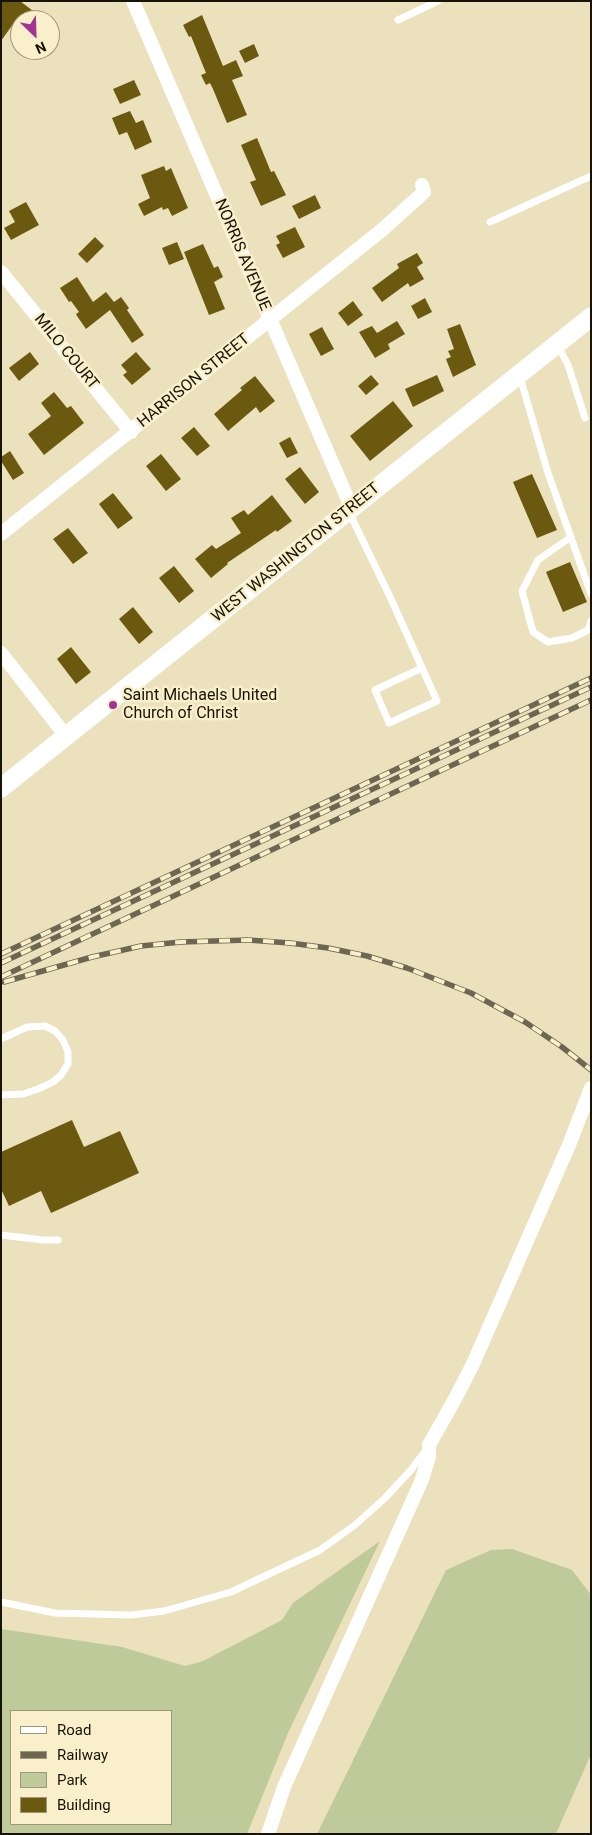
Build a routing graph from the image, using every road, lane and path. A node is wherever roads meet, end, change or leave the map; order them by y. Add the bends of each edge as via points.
1 (133, 1) edge
2 (438, 1) edge
3 (398, 20) dead end
4 (591, 176) edge
5 (422, 185) dead end
6 (490, 222) dead end
7 (1, 272) edge
8 (591, 317) edge
9 (270, 320) junction
10 (557, 344) junction
11 (519, 375) junction
12 (585, 418) dead end
13 (131, 432) junction
14 (350, 510) junction
15 (1, 534) edge
16 (571, 537) junction
17 (591, 594) edge
18 (591, 621) edge
19 (1, 653) edge
20 (422, 668) junction
21 (66, 736) junction
22 (1, 788) edge
23 (1, 1038) edge
24 (591, 1088) edge
25 (1, 1095) edge
26 (1, 1235) edge
27 (58, 1240) dead end
28 (429, 1445) junction
29 (1, 1602) edge
30 (268, 1834) edge

1 - 9 street, NORRIS AVENUE
2 - 3 lane
4 - 6 lane
5 - 9 street, HARRISON STREET via 424,192 382,230
7 - 13 street, MILO COURT
8 - 10 main road, WEST WASHINGTON STREET
9 - 13 street, HARRISON STREET
9 - 14 street, NORRIS AVENUE
10 - 11 main road, WEST WASHINGTON STREET
10 - 12 lane via 568,365
11 - 14 main road, WEST WASHINGTON STREET
11 - 16 lane
13 - 15 street, HARRISON STREET
14 - 20 lane
14 - 21 main road, WEST WASHINGTON STREET
16 - 17 lane
16 - 18 lane via 538,560 522,591 533,632 548,642 572,638 588,630
19 - 21 street
20 - 20 lane via 436,701 389,723 374,690
21 - 22 main road, WEST WASHINGTON STREET
23 - 25 lane via 27,1027 45,1026 63,1040 68,1064 53,1082 38,1089
24 - 28 street via 570,1145 473,1364
26 - 27 lane
28 - 29 lane via 385,1498 355,1525 320,1550 231,1592 164,1611 131,1615 55,1613
28 - 30 street via 429,1457 421,1482 284,1787

